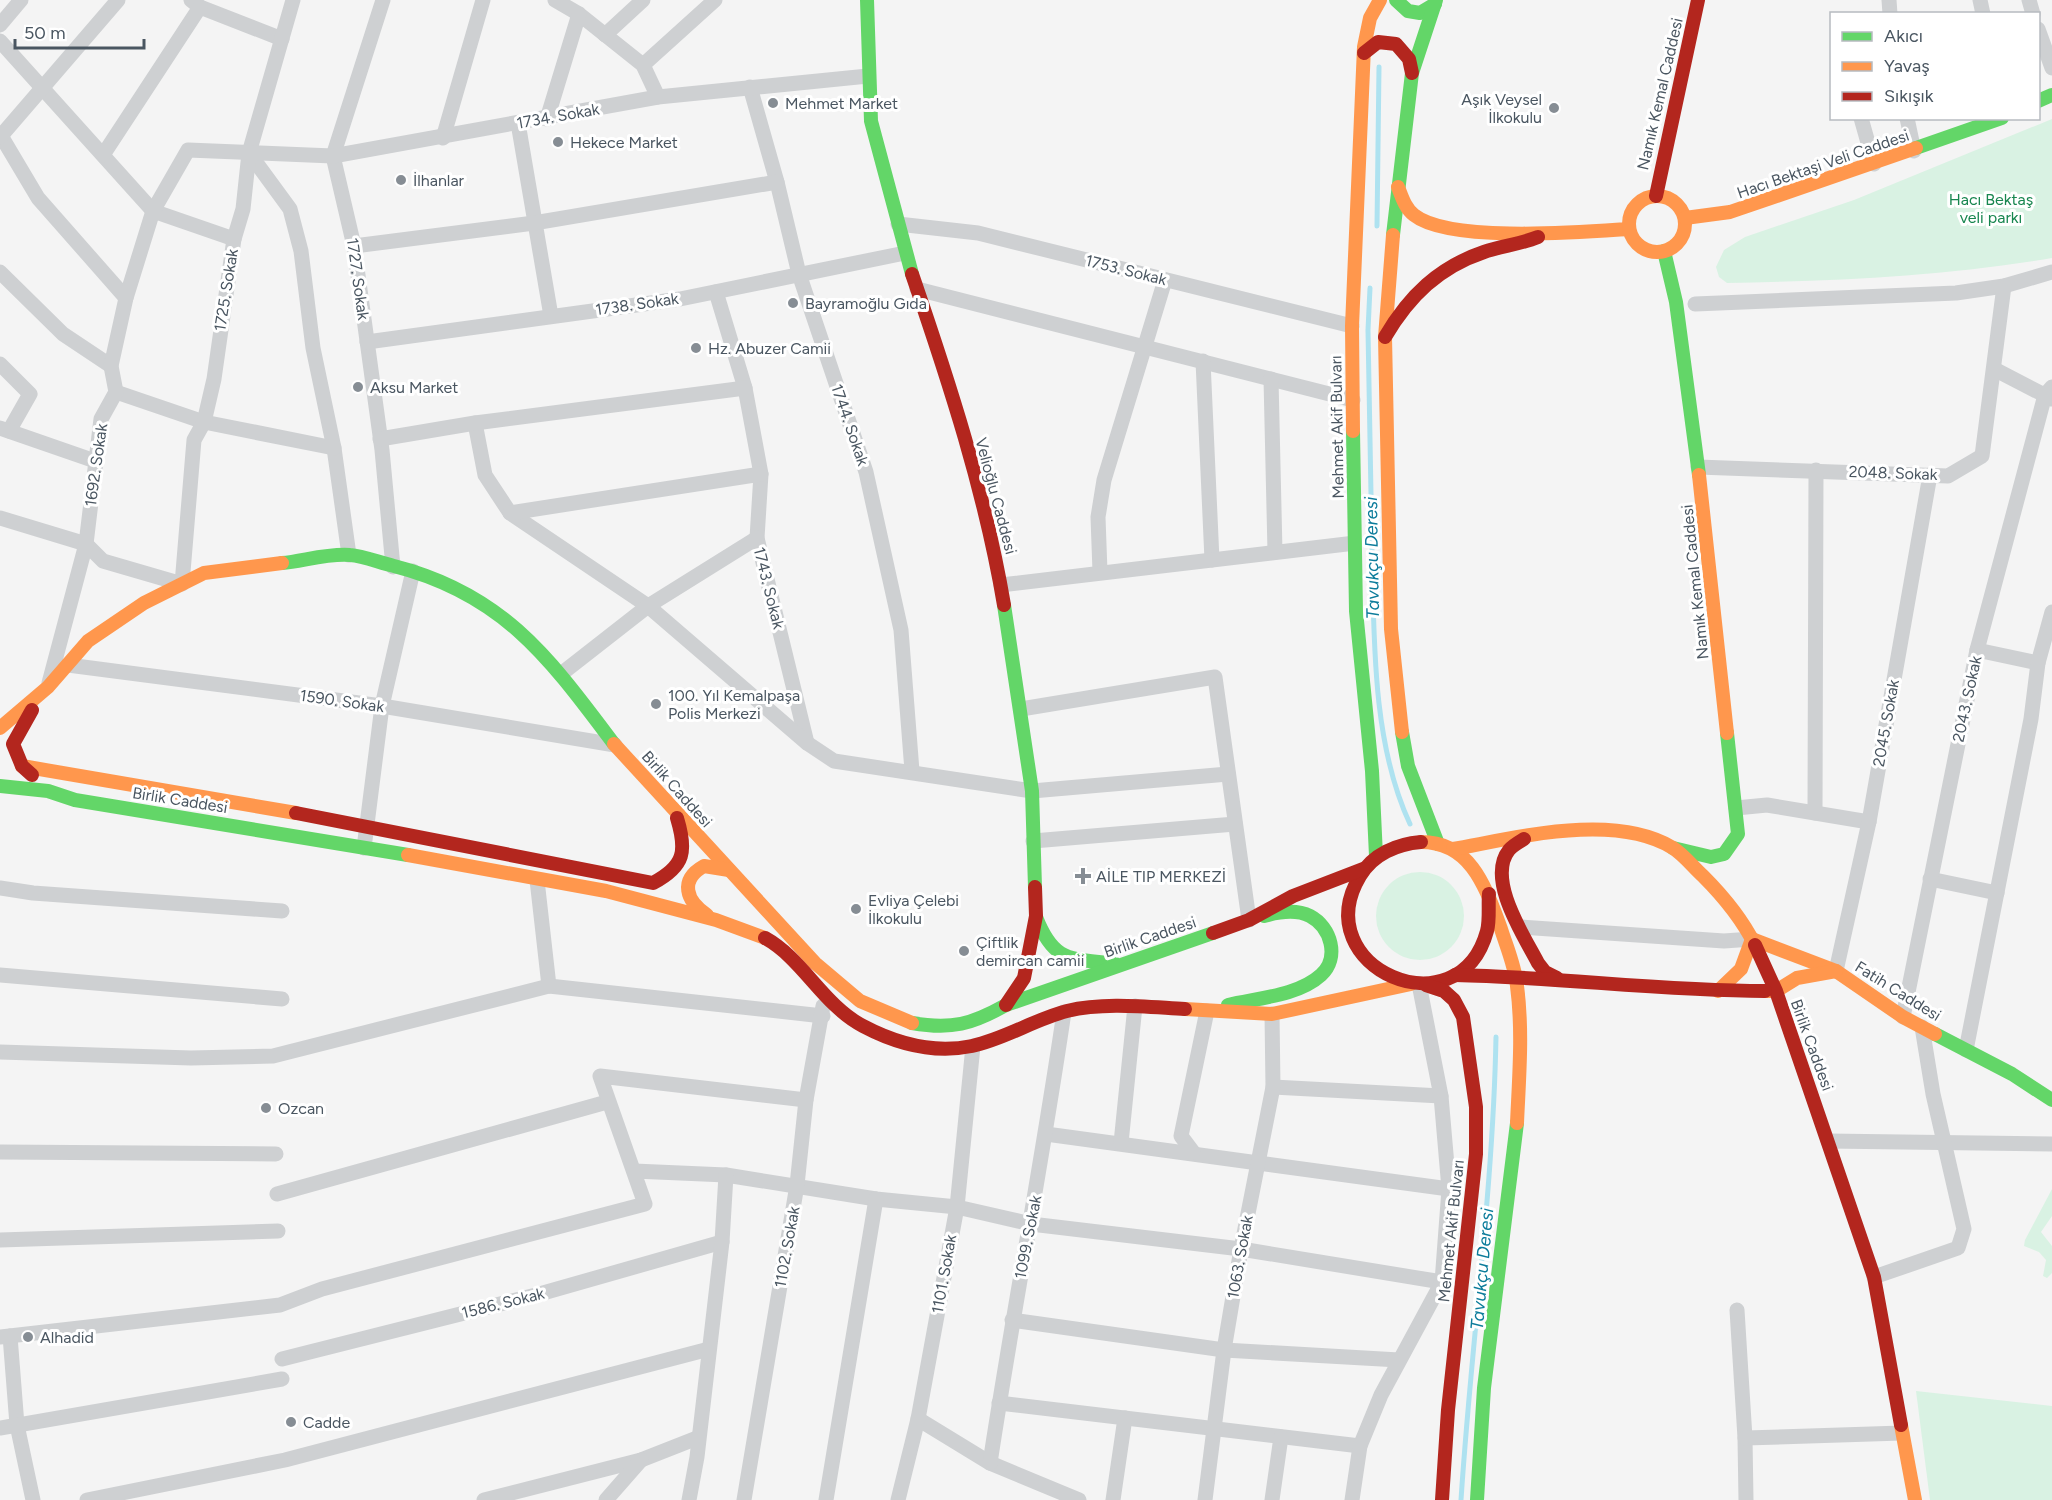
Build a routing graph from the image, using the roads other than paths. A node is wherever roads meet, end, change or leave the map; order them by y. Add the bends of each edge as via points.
1 (21, 0) edge
2 (118, 0) edge
3 (293, 0) edge
4 (383, 0) edge
5 (483, 0) edge
6 (555, 0) edge
7 (643, 0) edge
8 (715, 0) edge
9 (867, 0) edge
10 (1380, 0) edge
11 (1396, 0) edge
12 (1698, 0) edge
13 (1435, 2) edge
14 (196, 4) edge
15 (579, 14) junction
16 (0, 25) edge
17 (605, 35) junction
18 (2040, 35) edge
19 (282, 39) junction
20 (0, 41) edge
21 (1364, 53) junction
22 (643, 65) junction
23 (2052, 69) edge
24 (1412, 73) junction
25 (868, 76) junction
26 (750, 87) junction
27 (44, 89) junction
28 (658, 97) junction
29 (547, 119) junction
30 (1862, 120) edge
31 (1906, 120) edge
32 (1997, 120) edge
33 (518, 123) junction
34 (0, 136) edge
35 (443, 138) junction
36 (1914, 151) junction
37 (249, 153) junction
38 (103, 155) junction
39 (333, 156) junction
40 (1874, 164) junction
41 (777, 182) junction
42 (1398, 187) junction
43 (1656, 196) junction
44 (153, 211) junction
45 (1685, 218) junction
46 (534, 223) junction
47 (898, 224) junction
48 (1629, 229) junction
49 (1543, 235) junction
50 (234, 239) junction
51 (354, 246) junction
52 (1664, 251) junction
53 (905, 252) junction
54 (0, 272) edge
55 (2052, 272) edge
56 (799, 274) junction
57 (1165, 280) junction
58 (2004, 286) junction
59 (917, 289) junction
60 (716, 292) junction
61 (126, 298) junction
62 (1676, 302) junction
63 (1695, 304) joint
64 (551, 316) junction
65 (1352, 326) junction
66 (1385, 337) junction
67 (367, 342) junction
68 (1144, 346) junction
69 (1203, 362) junction
70 (0, 364) edge
71 (111, 366) junction
72 (1994, 369) junction
73 (1271, 379) junction
74 (745, 388) junction
75 (116, 392) junction
76 (2050, 394) edge
77 (1353, 400) junction
78 (204, 422) junction
79 (475, 423) junction
80 (5, 430) edge
81 (380, 439) junction
82 (334, 448) junction
83 (95, 461) junction
84 (1698, 467) junction
85 (1816, 470) junction
86 (761, 474) junction
87 (1930, 475) junction
88 (510, 513) junction
89 (0, 518) edge
90 (757, 538) junction
91 (1355, 543) junction
92 (86, 544) junction
93 (1275, 552) junction
94 (350, 555) junction
95 (1212, 560) junction
96 (393, 567) junction
97 (413, 571) junction
98 (1100, 572) junction
99 (182, 584) junction
100 (1001, 585) junction
101 (648, 606) junction
102 (2052, 612) edge
103 (1977, 650) junction
104 (2038, 663) junction
105 (68, 665) junction
106 (561, 674) junction
107 (48, 687) junction
108 (382, 706) junction
109 (1021, 709) junction
110 (0, 728) edge
111 (807, 743) junction
112 (615, 745) junction
113 (22, 766) junction
114 (912, 771) junction
115 (1228, 774) junction
116 (0, 786) edge
117 (1032, 790) junction
118 (48, 791) junction
119 (1736, 808) junction
120 (675, 813) junction
121 (1815, 813) junction
122 (1869, 822) junction
123 (1235, 824) junction
124 (367, 825) junction
125 (1530, 837) junction
126 (1033, 841) junction
127 (1438, 844) junction
128 (364, 848) junction
129 (1673, 848) junction
130 (1453, 849) junction
131 (1376, 856) junction
132 (1363, 869) junction
133 (729, 870) junction
134 (1930, 879) junction
135 (537, 880) junction
136 (0, 888) edge
137 (1996, 893) junction
138 (1489, 894) junction
139 (282, 911) dead end
140 (1036, 916) junction
141 (716, 920) junction
142 (1249, 920) junction
143 (1521, 927) junction
144 (1752, 939) junction
145 (1119, 964) junction
146 (1836, 971) junction
147 (0, 975) edge
148 (1455, 975) junction
149 (1515, 976) junction
150 (1557, 978) junction
151 (1418, 984) junction
152 (549, 986) junction
153 (1718, 991) junction
154 (1776, 991) junction
155 (823, 994) junction
156 (282, 999) dead end
157 (1006, 1005) junction
158 (1135, 1006) junction
159 (1207, 1011) junction
160 (1064, 1012) junction
161 (1272, 1014) junction
162 (823, 1016) junction
163 (1903, 1017) junction
164 (1922, 1028) junction
165 (973, 1046) junction
166 (1965, 1050) junction
167 (0, 1052) edge
168 (1273, 1086) junction
169 (1442, 1096) junction
170 (806, 1100) junction
171 (2052, 1100) edge
172 (607, 1102) junction
173 (1046, 1134) junction
174 (1828, 1141) junction
175 (1946, 1142) junction
176 (1121, 1143) junction
177 (2052, 1144) edge
178 (0, 1152) edge
179 (1193, 1152) junction
180 (276, 1154) dead end
181 (1257, 1164) junction
182 (634, 1171) junction
183 (726, 1175) junction
184 (797, 1185) junction
185 (1449, 1189) junction
186 (277, 1194) dead end
187 (876, 1199) junction
188 (957, 1207) junction
189 (1030, 1224) junction
190 (278, 1231) dead end
191 (0, 1240) edge
192 (723, 1242) junction
193 (1241, 1249) junction
194 (1874, 1277) junction
195 (1442, 1282) junction
196 (1737, 1310) dead end
197 (1012, 1320) junction
198 (5, 1336) edge
199 (709, 1348) junction
200 (1224, 1350) junction
201 (282, 1359) dead end
202 (1399, 1360) junction
203 (282, 1380) dead end
204 (999, 1403) junction
205 (1125, 1418) junction
206 (918, 1419) junction
207 (17, 1425) junction
208 (0, 1428) edge
209 (1214, 1428) junction
210 (1902, 1433) junction
211 (1281, 1437) junction
212 (698, 1438) junction
213 (1745, 1438) junction
214 (1360, 1446) junction
215 (641, 1460) junction
216 (990, 1463) junction
217 (621, 1483) junction
218 (33, 1500) edge
219 (87, 1500) edge
220 (484, 1500) edge
221 (606, 1500) edge
222 (615, 1500) edge
223 (689, 1500) edge
224 (744, 1500) edge
225 (826, 1500) edge
226 (898, 1500) edge
227 (1079, 1500) edge
228 (1113, 1500) edge
229 (1205, 1500) edge
230 (1272, 1500) edge
231 (1352, 1500) edge
232 (1442, 1500) edge
233 (1477, 1500) edge
234 (1746, 1500) edge
235 (1916, 1500) edge

1 - 16 street
2 - 27 street
3 - 19 street, 1725. Sokak
4 - 39 street
5 - 35 street
6 - 15 street
7 - 17 street
8 - 22 street
9 - 25 main road, Velioğlu Caddesi
10 - 21 main road, Mehmet Akif Bulvarı via 1370,18
11 - 13 main road via 1408,11 1419,13
12 - 43 main road, Namık Kemal Caddesi
13 - 24 main road
14 - 19 street
14 - 38 street
15 - 17 street
15 - 29 street
17 - 22 street
18 - 23 street
19 - 37 street, 1725. Sokak
20 - 27 street
21 - 24 main road via 1378,42 1396,44 1409,59
21 - 65 main road, Mehmet Akif Bulvarı
22 - 28 street
24 - 42 main road
25 - 26 street, 1734. Sokak
25 - 47 main road, Velioğlu Caddesi via 872,121
26 - 28 street, 1734. Sokak
26 - 41 street, 1744. Sokak
27 - 34 street
27 - 38 street
28 - 29 street, 1734. Sokak
29 - 33 street, 1734. Sokak
30 - 40 street
31 - 36 street
32 - 36 main road, Hacı Bektaşi Veli Caddesi
33 - 35 street, 1734. Sokak
33 - 46 street
34 - 61 street via 38,198
35 - 39 street, 1734. Sokak
36 - 40 main road, Hacı Bektaşi Veli Caddesi
37 - 39 street, 1734. Sokak
37 - 44 street, 1734. Sokak via 188,150
37 - 50 street, 1725. Sokak via 243,210
37 - 82 street via 290,209 301,251 313,348
38 - 44 street
39 - 51 street, 1727. Sokak
40 - 45 main road, Hacı Bektaşi Veli Caddesi via 1730,212
41 - 46 street
41 - 56 street, 1744. Sokak
42 - 49 main road via 1407,209 1423,221 1448,228
42 - 66 main road
43 - 45 main road via 1676,203
43 - 48 main road via 1635,205
44 - 50 street
44 - 61 street
45 - 52 main road via 1683,235
46 - 51 street
46 - 64 street
47 - 53 main road, Velioğlu Caddesi
47 - 57 street, 1753. Sokak via 978,233
48 - 49 main road
48 - 52 main road via 1639,246
49 - 66 main road via 1487,251 1432,278 1411,296
50 - 78 street, 1725. Sokak
51 - 67 street, 1727. Sokak
52 - 62 main road, Namık Kemal Caddesi
53 - 56 street, 1738. Sokak
53 - 59 main road, Velioğlu Caddesi
54 - 71 street via 63,334
55 - 58 street
56 - 60 street, 1738. Sokak
56 - 114 street, 1744. Sokak via 866,472 901,630
57 - 65 street, 1753. Sokak
57 - 68 street
58 - 63 street via 1956,293
58 - 72 street, 2048. Sokak
59 - 68 street
59 - 100 main road, Velioğlu Caddesi via 946,376
60 - 64 street, 1738. Sokak
60 - 74 street, 1743. Sokak
61 - 71 street
62 - 63 main road
62 - 84 main road, Namık Kemal Caddesi
64 - 67 street, 1738. Sokak
65 - 77 main road, Mehmet Akif Bulvarı
66 - 127 main road via 1390,629 1397,699 1408,766
67 - 81 street, 1727. Sokak
68 - 69 street
68 - 98 street via 1104,480 1098,517
69 - 73 street
69 - 95 street
70 - 80 street via 30,394
71 - 75 street
72 - 76 street
72 - 87 street, 2048. Sokak via 1982,456 1948,476
73 - 77 street
73 - 93 street
74 - 79 street
74 - 86 street, 1743. Sokak
75 - 78 street
75 - 83 street, 1692. Sokak via 101,419
76 - 103 street, 2043. Sokak
77 - 91 main road, Mehmet Akif Bulvarı
78 - 82 street
78 - 99 street, 1725. Sokak via 194,440
79 - 81 street
79 - 88 street via 485,475
80 - 83 street
81 - 96 street, 1727. Sokak
82 - 94 street
83 - 92 street, 1692. Sokak
84 - 85 street, 2048. Sokak
84 - 119 main road, Namık Kemal Caddesi
85 - 87 street, 2048. Sokak
85 - 121 street
86 - 88 street
86 - 90 street, 1743. Sokak
87 - 122 street, 2045. Sokak
88 - 101 street
89 - 92 street
90 - 101 street
90 - 111 street, 1743. Sokak
91 - 93 street
91 - 131 main road, Mehmet Akif Bulvarı via 1356,611
92 - 99 street via 103,561
92 - 107 street, 1692. Sokak
93 - 95 street
94 - 96 main road, Birlik Caddesi
94 - 99 main road, Birlik Caddesi via 204,573
95 - 98 street
96 - 97 main road, Birlik Caddesi
97 - 106 main road, Birlik Caddesi via 472,596 516,627
97 - 108 street
98 - 100 street
99 - 105 main road, Birlik Caddesi via 144,603 88,641
100 - 109 main road, Velioğlu Caddesi
101 - 106 street
101 - 111 street
102 - 104 street
103 - 104 street
103 - 134 street, 2043. Sokak
104 - 137 street via 2031,719
105 - 107 main road, Birlik Caddesi
105 - 108 street, 1590. Sokak
106 - 112 main road, Birlik Caddesi
107 - 110 main road, Birlik Caddesi
107 - 113 main road via 15,738 15,751
108 - 112 street, 1590. Sokak
108 - 124 street
109 - 115 street via 1215,677
109 - 117 main road, Velioğlu Caddesi
111 - 114 street via 834,761
112 - 120 main road, Birlik Caddesi
113 - 118 main road
113 - 124 main road
114 - 117 street
115 - 117 street
115 - 123 street
116 - 118 main road, Birlik Caddesi
117 - 126 main road, Velioğlu Caddesi
118 - 128 main road, Birlik Caddesi via 75,800
119 - 121 street via 1767,805
119 - 129 main road, Namık Kemal Caddesi via 1738,834 1724,854 1711,857
120 - 124 main road via 685,840 682,858 671,874 653,883
120 - 133 main road, Birlik Caddesi
121 - 122 street
122 - 146 street, 2045. Sokak
123 - 126 street
123 - 142 street
124 - 128 street
125 - 129 main road, Birlik Caddesi via 1600,829 1641,836
125 - 130 main road, Birlik Caddesi
125 - 143 main road via 1506,849 1503,859 1506,899
126 - 140 main road, Velioğlu Caddesi
127 - 130 main road
127 - 131 main road via 1411,842
128 - 135 main road, Birlik Caddesi
129 - 144 main road, Birlik Caddesi via 1716,889
130 - 138 main road via 1481,876
131 - 132 main road
132 - 142 main road, Birlik Caddesi via 1293,896
132 - 151 main road via 1350,895 1348,919 1354,943 1368,963 1387,977
133 - 141 main road via 704,866 689,879 687,893 691,905
133 - 157 main road, Birlik Caddesi via 815,963 860,1001 906,1022 941,1028 981,1019
134 - 137 street
134 - 163 street, 2043. Sokak
135 - 141 main road, Birlik Caddesi via 606,891
135 - 152 street
136 - 139 street
137 - 166 street
138 - 148 main road via 1492,915 1488,935 1479,954
138 - 149 main road
140 - 145 main road via 1049,946 1081,959
140 - 157 main road, Velioğlu Caddesi via 1024,978
141 - 155 main road, Birlik Caddesi via 756,933 779,946
142 - 145 main road, Birlik Caddesi
142 - 159 main road via 1274,913 1298,912 1311,917 1328,933 1332,946 1330,964 1320,976 1301,986
143 - 144 street via 1724,941
143 - 150 main road via 1538,963
144 - 146 main road, Fatih Caddesi
144 - 153 main road via 1745,967
144 - 154 main road, Birlik Caddesi
145 - 157 main road, Birlik Caddesi
146 - 154 main road via 1797,978
146 - 163 main road, Fatih Caddesi
147 - 156 street
148 - 149 main road
148 - 151 main road
149 - 150 main road
149 - 233 main road via 1521,1080 1516,1147 1484,1388
150 - 153 main road
151 - 161 main road, Birlik Caddesi
151 - 169 street
151 - 232 main road, Mehmet Akif Bulvarı via 1444,991 1463,1017 1476,1107 1476,1154
152 - 162 street
152 - 167 street via 273,1056 191,1058
153 - 154 main road
154 - 174 main road, Birlik Caddesi
155 - 162 street, 1102. Sokak
155 - 165 main road, Birlik Caddesi via 860,1025 903,1045 940,1049
158 - 159 main road, Birlik Caddesi
158 - 160 main road, Birlik Caddesi
158 - 176 street
159 - 161 main road, Birlik Caddesi
159 - 179 street via 1181,1136
160 - 165 main road, Birlik Caddesi
160 - 173 street, 1099. Sokak
161 - 168 street, 1063. Sokak
162 - 170 street, 1102. Sokak
163 - 164 main road, Fatih Caddesi
164 - 166 main road, Fatih Caddesi
164 - 175 street
165 - 188 street, 1101. Sokak
166 - 171 main road, Fatih Caddesi
168 - 169 street
168 - 181 street, 1063. Sokak
169 - 185 street
170 - 172 street via 600,1076
170 - 184 street, 1102. Sokak
172 - 182 street
172 - 186 street
173 - 176 street
173 - 189 street, 1099. Sokak
174 - 175 street
174 - 194 main road, Birlik Caddesi
175 - 177 street
175 - 194 street via 1964,1229 1958,1248
176 - 179 street
178 - 180 street
179 - 181 street
181 - 185 street
181 - 193 street, 1063. Sokak
182 - 183 street
182 - 198 street via 645,1204 322,1289 280,1305
183 - 184 street
183 - 192 street
184 - 187 street
184 - 224 street, 1102. Sokak
185 - 195 street
187 - 188 street
187 - 225 street
188 - 189 street
188 - 206 street, 1101. Sokak
189 - 193 street
189 - 197 street, 1099. Sokak
190 - 191 street
192 - 199 street
192 - 201 street, 1586. Sokak via 536,1295
193 - 195 street
193 - 200 street, 1063. Sokak
194 - 210 main road, Birlik Caddesi
195 - 202 street
196 - 213 street
197 - 200 street
197 - 204 street, 1099. Sokak
198 - 207 street
199 - 212 street
199 - 219 street via 285,1460
200 - 202 street
200 - 209 street, 1063. Sokak
202 - 214 street
203 - 207 street
204 - 205 street
204 - 216 street, 1099. Sokak
205 - 209 street
205 - 228 street
206 - 216 street
206 - 226 street, 1101. Sokak
207 - 208 street
207 - 218 street
209 - 211 street
209 - 229 street, 1063. Sokak
210 - 213 street
210 - 235 main road, Birlik Caddesi
211 - 214 street
211 - 230 street
212 - 215 street
212 - 223 street
213 - 234 street
214 - 231 street
215 - 217 street
215 - 220 street
216 - 227 street
217 - 221 street
217 - 222 street

